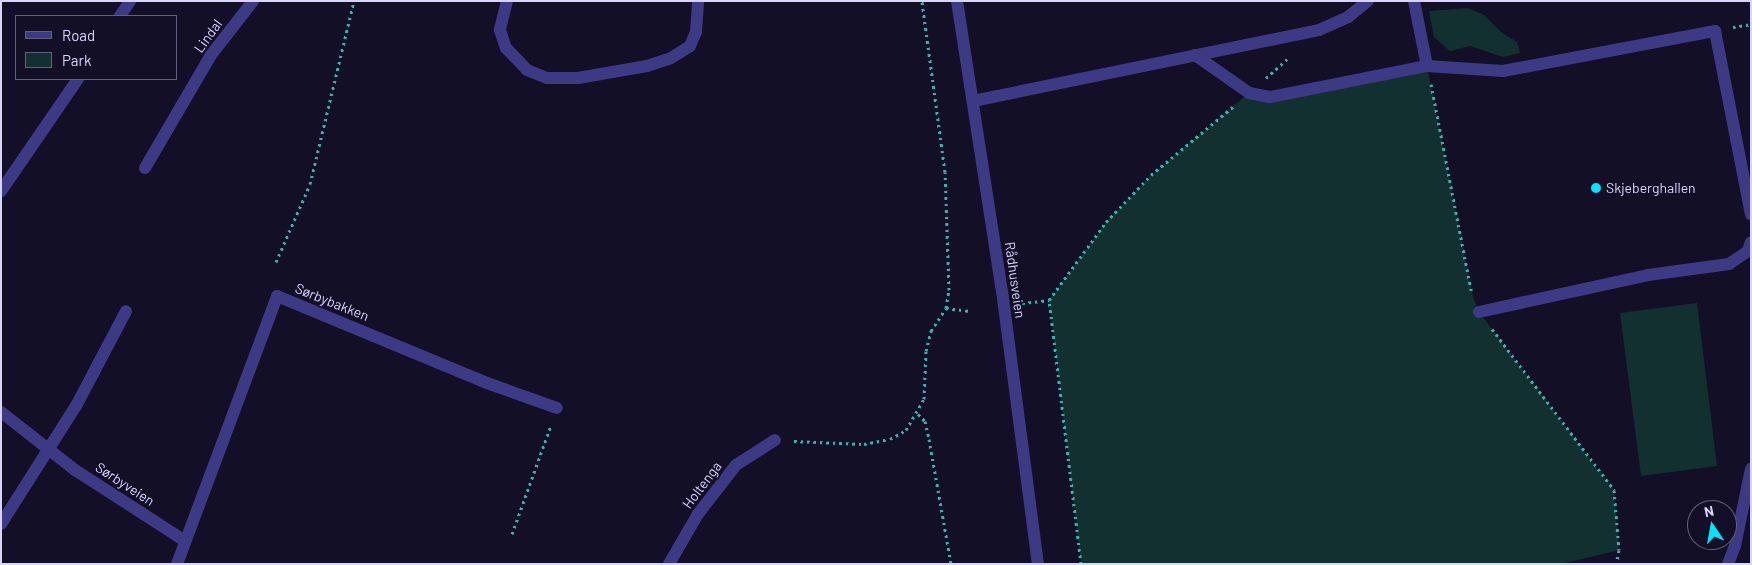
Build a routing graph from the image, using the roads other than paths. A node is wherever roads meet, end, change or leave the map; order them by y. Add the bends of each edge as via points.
1 (130, 1) edge
2 (253, 1) edge
3 (508, 1) edge
4 (698, 1) edge
5 (957, 1) edge
6 (1368, 1) edge
7 (1414, 1) edge
8 (121, 15) edge
9 (1195, 55) junction
10 (1427, 66) junction
11 (77, 80) edge
12 (973, 101) junction
13 (145, 168) dead end
14 (1, 191) edge
15 (1751, 214) edge
16 (1751, 242) edge
17 (126, 311) dead end
18 (1479, 312) dead end
19 (557, 408) road end
20 (1, 412) edge
21 (776, 440) road end
22 (50, 450) junction
23 (1751, 469) edge
24 (1, 524) edge
25 (185, 541) junction
26 (177, 564) edge
27 (668, 564) edge
28 (1038, 564) edge
29 (1728, 564) edge

1 - 8 street
2 - 13 street, Lindal via 211,55
3 - 4 street via 500,30 506,48 527,70 547,78 578,78 647,66 671,58 690,46 696,32
5 - 12 street, Rådhusveien
6 - 9 street via 1332,26
7 - 10 street
9 - 10 street via 1249,93 1270,97
9 - 12 street
10 - 15 street via 1503,71 1715,31
11 - 14 street
12 - 28 street, Rådhusveien
16 - 18 street via 1748,251 1728,264 1648,275
17 - 22 street
19 - 25 street, Sørbybakken via 277,296
20 - 22 street, Sørbyveien
21 - 27 street, Holtenga via 736,465 698,514
22 - 24 street
22 - 25 street, Sørbyveien
23 - 29 street via 1737,538
25 - 26 street, Sørbybakken

